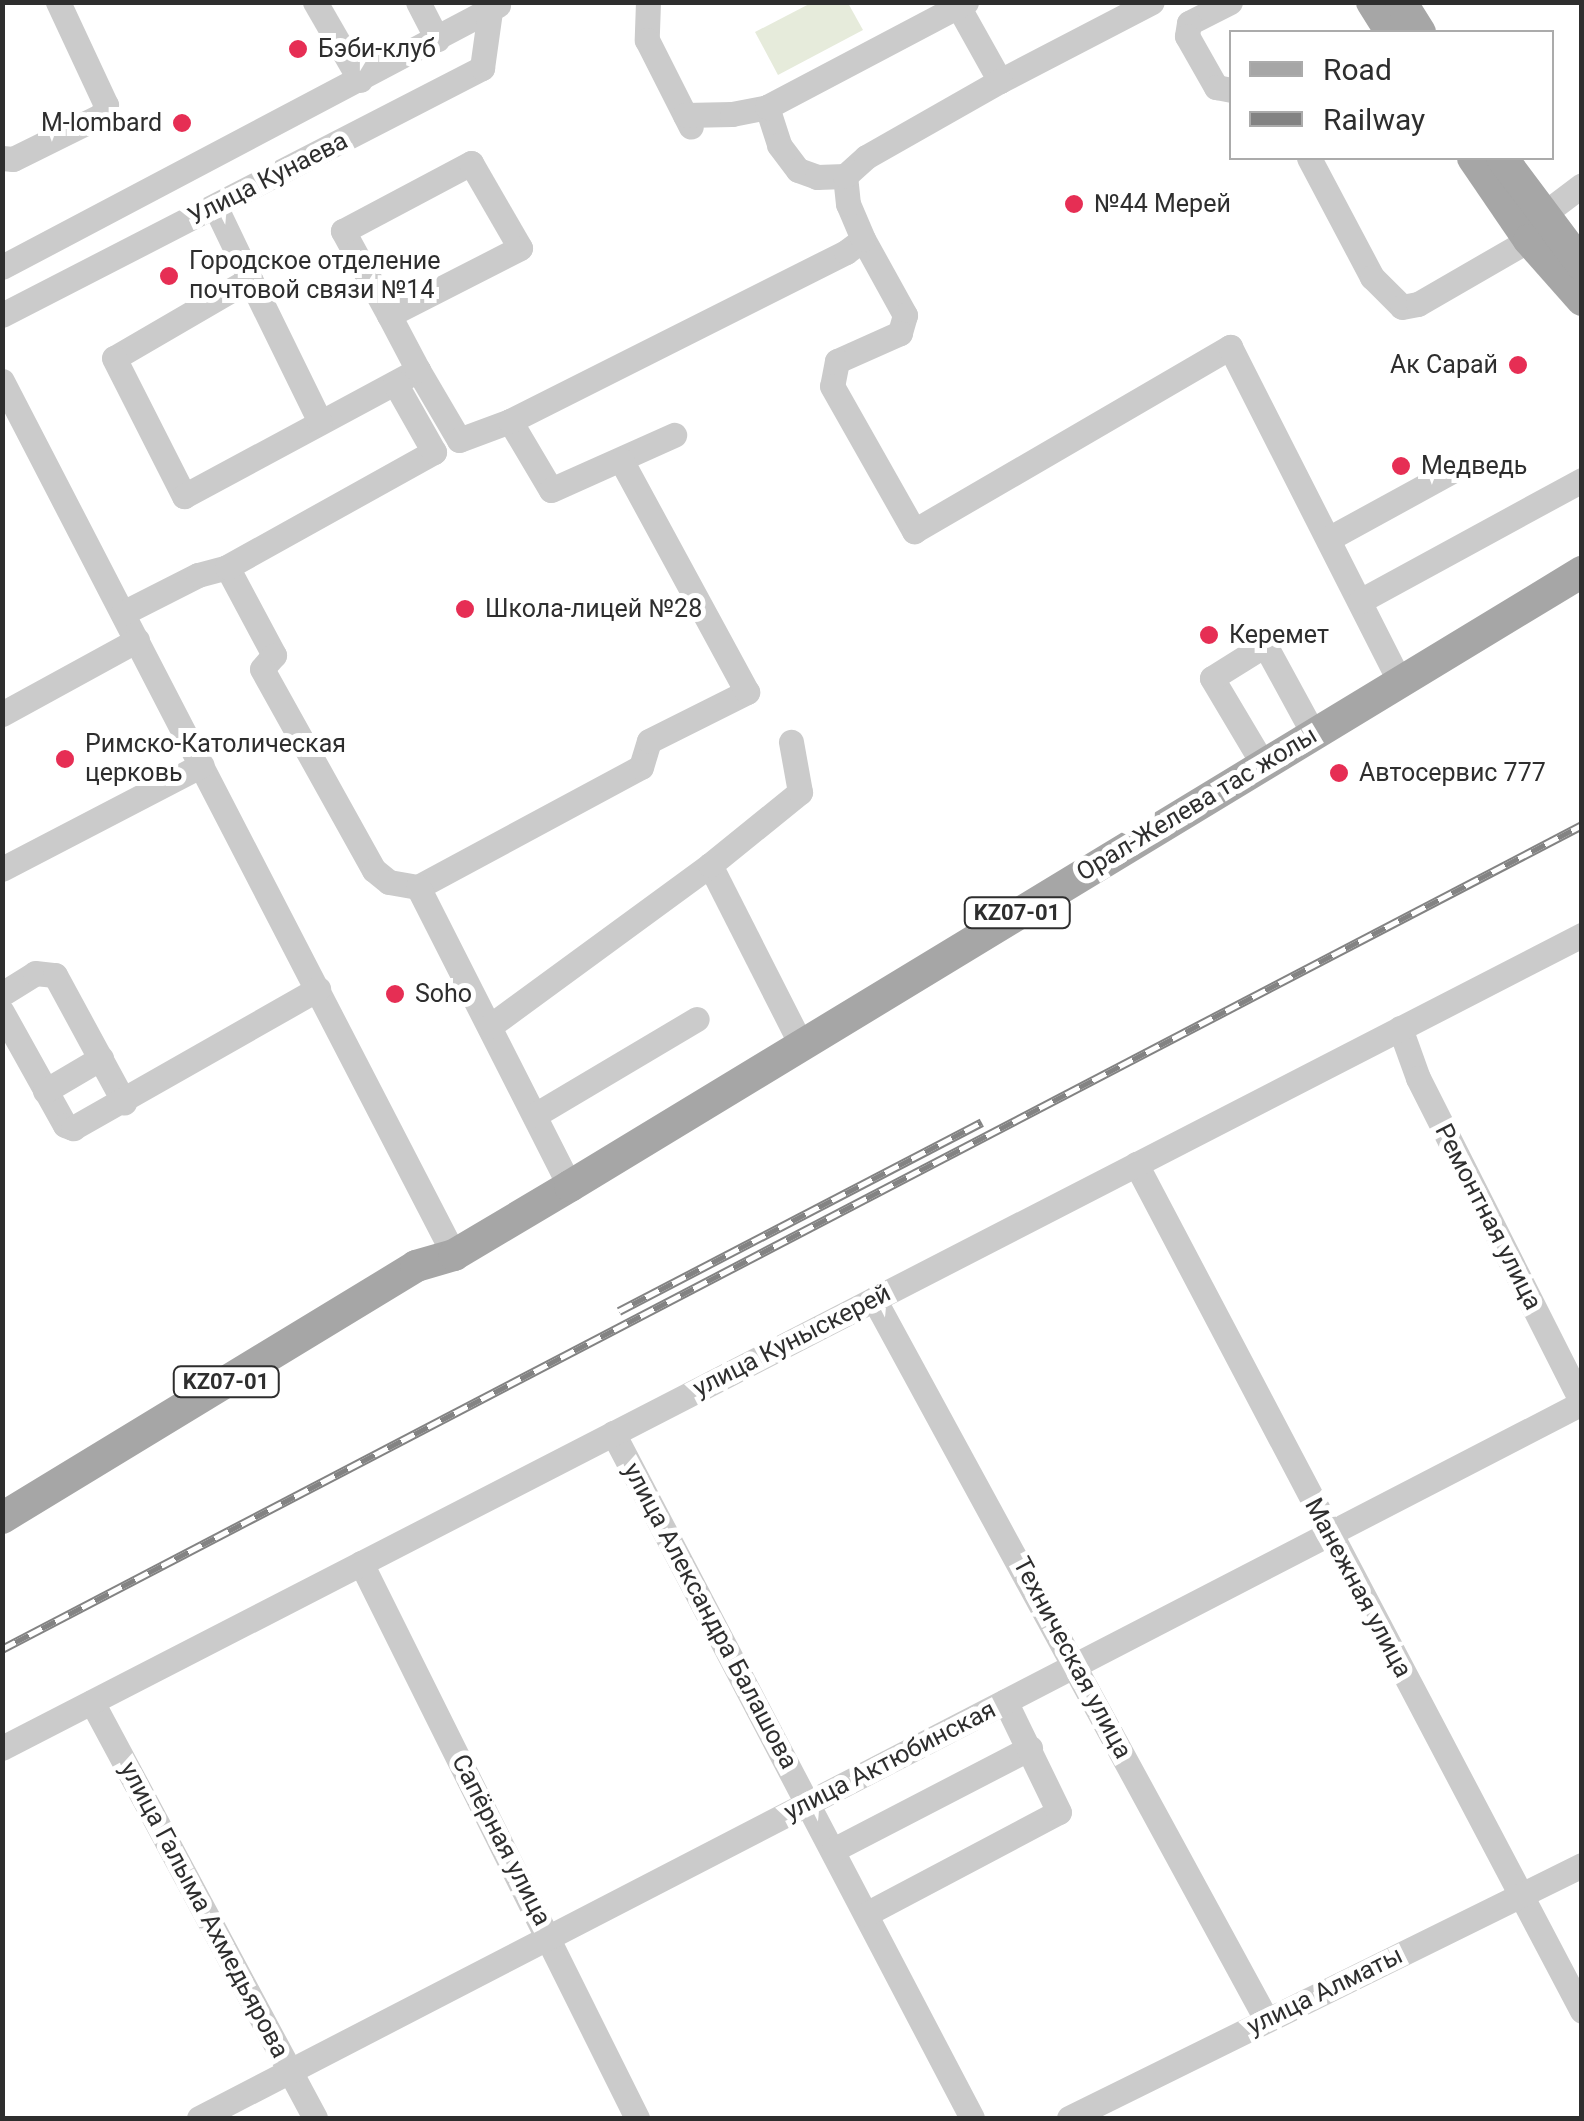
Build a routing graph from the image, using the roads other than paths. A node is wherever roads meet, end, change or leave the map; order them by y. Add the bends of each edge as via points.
1 (58, 2) edge
2 (315, 2) edge
3 (418, 2) edge
4 (648, 2) edge
5 (1152, 2) edge
6 (1230, 2) edge
7 (1372, 2) edge
8 (1401, 2) edge
9 (496, 7) edge
10 (948, 7) edge
11 (1390, 30) edge
12 (1419, 30) edge
13 (436, 40) junction
14 (360, 80) junction
15 (1000, 80) junction
16 (1229, 90) edge
17 (767, 107) junction
18 (2, 158) edge
19 (1310, 160) edge
20 (1475, 160) edge
21 (1503, 160) edge
22 (845, 176) junction
23 (1582, 185) edge
24 (215, 206) junction
25 (1535, 228) junction
26 (863, 240) junction
27 (1582, 265) edge
28 (2, 267) edge
29 (250, 279) junction
30 (1582, 300) edge
31 (2, 315) edge
32 (389, 315) junction
33 (418, 370) junction
34 (2, 381) edge
35 (395, 382) junction
36 (510, 421) junction
37 (320, 422) junction
38 (674, 434) dead end
39 (459, 440) junction
40 (434, 452) junction
41 (621, 460) junction
42 (1456, 469) dead end
43 (1582, 480) edge
44 (1328, 539) junction
45 (227, 566) junction
46 (1582, 572) edge
47 (1360, 600) junction
48 (123, 613) junction
49 (137, 640) junction
50 (1400, 682) junction
51 (2, 714) edge
52 (1314, 734) junction
53 (790, 742) dead end
54 (1263, 764) junction
55 (202, 765) junction
56 (710, 864) junction
57 (2, 869) edge
58 (418, 887) junction
59 (1582, 935) edge
60 (318, 990) junction
61 (2, 994) edge
62 (2, 1012) edge
63 (696, 1018) dead end
64 (490, 1026) junction
65 (1400, 1028) junction
66 (801, 1044) junction
67 (101, 1058) junction
68 (45, 1090) junction
69 (124, 1102) junction
70 (535, 1115) junction
71 (1136, 1164) junction
72 (570, 1186) junction
73 (454, 1255) junction
74 (874, 1299) junction
75 (1581, 1403) edge
76 (613, 1434) junction
77 (2, 1518) edge
78 (1330, 1533) junction
79 (361, 1562) junction
80 (1076, 1665) junction
81 (1005, 1701) junction
82 (92, 1702) junction
83 (2, 1748) edge
84 (1030, 1748) junction
85 (808, 1803) junction
86 (834, 1850) junction
87 (1582, 1865) edge
88 (1519, 1898) junction
89 (866, 1914) junction
90 (550, 1937) junction
91 (1582, 2011) edge
92 (1266, 2019) junction
93 (290, 2071) junction
94 (199, 2118) edge
95 (315, 2118) edge
96 (637, 2118) edge
97 (972, 2118) edge
98 (1069, 2118) edge

1 - 18 street via 106,105 102,115 13,159
2 - 14 street
3 - 13 street
4 - 17 street via 647,40 689,123
5 - 15 street
6 - 16 street via 1189,23 1187,36 1216,88
7 - 11 main road
8 - 12 main road
9 - 13 street, Улица Кунаева
9 - 24 street, Улица Кунаева via 482,68
10 - 15 street
10 - 17 street
13 - 14 street, Улица Кунаева
14 - 28 street, Улица Кунаева
15 - 22 street via 866,157
17 - 22 street via 779,145 798,170
19 - 25 street via 1372,276 1402,308
20 - 25 main road
21 - 25 main road
22 - 26 street
23 - 25 street
24 - 29 street
24 - 31 street, Улица Кунаева
25 - 27 main road
25 - 30 main road
26 - 36 street
26 - 44 street via 905,315 900,333 837,361 832,386 914,531 1230,347
29 - 37 street
29 - 37 street via 114,358 184,496
32 - 32 street via 520,248 471,163 343,231
32 - 33 street
33 - 35 street
33 - 39 street
34 - 48 street
35 - 37 street
35 - 40 street
36 - 39 street
36 - 41 street via 550,490
38 - 41 street
39 - 40 street
40 - 45 street
41 - 58 street via 747,692 649,741 641,768
42 - 44 street
43 - 47 street
44 - 47 street
45 - 48 street
45 - 58 street via 274,655 262,669 374,870 389,882
46 - 50 main road, Орал-Желева тас жолы / KZ07-01
47 - 50 street
48 - 49 street
49 - 51 street
49 - 55 street
50 - 52 main road, Орал-Желева тас жолы / KZ07-01
52 - 54 main road, Орал-Желева тас жолы / KZ07-01
52 - 54 street via 1265,645 1212,678
53 - 56 street via 800,792
54 - 66 main road, Орал-Желева тас жолы / KZ07-01
55 - 57 street
55 - 60 street
56 - 64 street
56 - 66 street
58 - 64 street
59 - 65 street, улица Куныскерей
60 - 69 street
60 - 73 street
61 - 67 street via 35,973 55,975
62 - 68 street
63 - 70 street
64 - 70 street
65 - 71 street, улица Куныскерей
65 - 75 street, Ремонтная улица via 1418,1078
66 - 72 main road, Орал-Желева тас жолы / KZ07-01
67 - 68 street
67 - 69 street
68 - 69 street via 73,1128
70 - 72 street
71 - 74 street, улица Куныскерей
71 - 78 street, Манежная улица
72 - 73 main road, Орал-Желева тас жолы / KZ07-01
73 - 77 main road, KZ07-01 via 416,1266
74 - 76 street, улица Куныскерей
74 - 80 street, Техническая улица
75 - 78 street, улица Актюбинская
76 - 79 street, улица Куныскерей
76 - 85 street, улица Александра Балашова
78 - 80 street, улица Актюбинская
78 - 88 street, Манежная улица
79 - 82 street, улица Куныскерей
79 - 90 street, Сапёрная улица
80 - 81 street, улица Актюбинская
80 - 92 street, Техническая улица
81 - 84 street
81 - 85 street, улица Актюбинская
82 - 83 street, улица Куныскерей
82 - 93 street, улица Галыма Ахмедьярова
84 - 86 street
84 - 89 street via 1059,1812
85 - 86 street, улица Александра Балашова
85 - 90 street, улица Актюбинская
86 - 89 street, улица Александра Балашова
87 - 88 street, улица Алматы
88 - 91 street, Манежная улица
88 - 92 street, улица Алматы
89 - 97 street, улица Александра Балашова
90 - 93 street, улица Актюбинская
90 - 96 street, Сапёрная улица
92 - 98 street, улица Алматы
93 - 94 street, улица Актюбинская
93 - 95 street, улица Галыма Ахмедьярова

